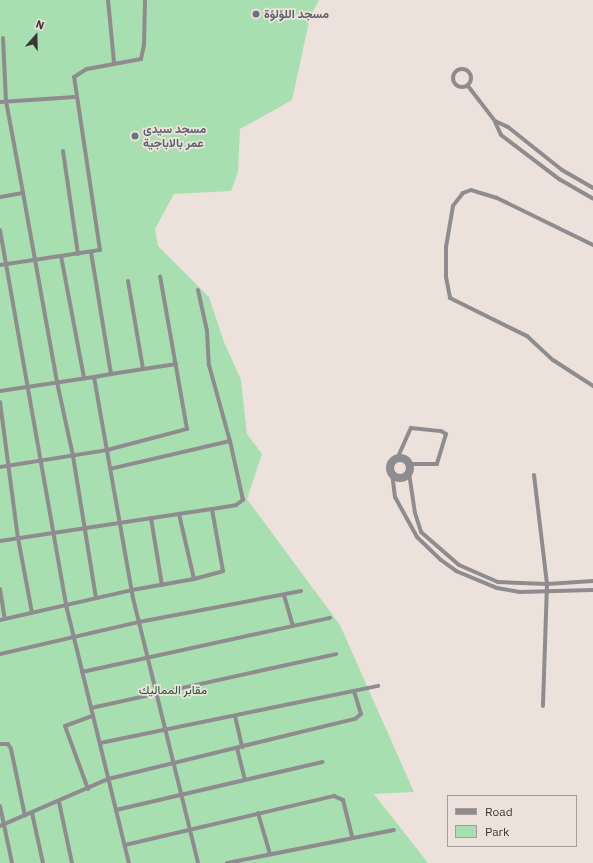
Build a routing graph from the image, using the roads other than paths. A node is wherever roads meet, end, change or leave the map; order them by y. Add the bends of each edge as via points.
1 (108, 0) edge
2 (145, 0) edge
3 (3, 38) dead end
4 (114, 62) junction
5 (468, 86) junction
6 (75, 97) junction
7 (6, 101) junction
8 (0, 102) edge
9 (495, 121) junction
10 (63, 151) dead end
11 (552, 163) junction
12 (546, 168) junction
13 (593, 188) edge
14 (23, 193) junction
15 (0, 197) edge
16 (593, 199) edge
17 (0, 230) edge
18 (593, 245) edge
19 (91, 252) junction
20 (78, 254) junction
21 (61, 256) junction
22 (34, 260) junction
23 (6, 264) junction
24 (0, 265) edge
25 (160, 276) dead end
26 (128, 282) dead end
27 (198, 290) dead end
28 (176, 364) junction
29 (143, 369) junction
30 (111, 374) junction
31 (94, 377) junction
32 (84, 378) junction
33 (57, 382) junction
34 (29, 386) junction
35 (593, 386) edge
36 (0, 391) edge
37 (0, 402) edge
38 (230, 441) junction
39 (107, 450) junction
40 (73, 456) junction
41 (397, 459) junction
42 (42, 460) junction
43 (409, 464) junction
44 (8, 466) junction
45 (0, 467) edge
46 (110, 469) junction
47 (392, 472) junction
48 (408, 473) junction
49 (534, 475) dead end
50 (212, 509) junction
51 (179, 514) junction
52 (151, 518) junction
53 (120, 523) junction
54 (86, 528) junction
55 (54, 533) junction
56 (18, 538) junction
57 (0, 540) edge
58 (194, 579) junction
59 (593, 581) edge
60 (547, 584) junction
61 (162, 585) junction
62 (0, 589) edge
63 (132, 590) junction
64 (593, 590) edge
65 (302, 591) dead end
66 (547, 593) junction
67 (284, 595) junction
68 (96, 598) junction
69 (66, 605) junction
70 (32, 612) junction
71 (330, 618) dead end
72 (2, 619) edge
73 (139, 622) junction
74 (293, 626) junction
75 (74, 637) junction
76 (0, 654) edge
77 (336, 654) dead end
78 (148, 658) junction
79 (82, 672) junction
80 (378, 686) dead end
81 (354, 691) junction
82 (157, 694) junction
83 (543, 706) dead end
84 (91, 708) junction
85 (93, 716) junction
86 (235, 716) junction
87 (166, 730) junction
88 (100, 743) junction
89 (0, 744) edge
90 (239, 747) junction
91 (323, 762) dead end
92 (174, 763) junction
93 (108, 779) junction
94 (245, 780) junction
95 (88, 789) junction
96 (182, 795) junction
97 (58, 802) junction
98 (0, 806) edge
99 (116, 810) junction
100 (32, 813) junction
101 (258, 813) junction
102 (25, 816) junction
103 (2, 825) edge
104 (190, 829) junction
105 (394, 830) dead end
106 (352, 836) junction
107 (125, 845) junction
108 (270, 854) junction
109 (129, 862) edge
110 (12, 863) edge
111 (43, 863) edge
112 (72, 863) edge
113 (124, 863) edge
114 (198, 863) edge
115 (227, 863) edge

1 - 4 lane
2 - 4 lane via 143,56 138,60
3 - 7 lane
4 - 6 lane via 78,72 74,77
5 - 5 lane via 453,82 454,73 460,69 470,74
5 - 9 lane
6 - 7 lane
6 - 19 lane via 101,245 100,250
7 - 8 lane
7 - 14 lane
9 - 11 lane via 508,127
9 - 12 lane via 501,135
10 - 20 lane
11 - 12 lane
11 - 13 lane
12 - 16 lane
14 - 15 lane
14 - 22 lane
17 - 23 lane
18 - 35 lane via 497,198 471,190 463,193 453,206 446,255 447,291 450,298 527,336 553,360
19 - 20 lane
19 - 30 lane
20 - 21 lane
21 - 22 lane
21 - 32 lane
22 - 23 lane
22 - 33 lane
23 - 24 lane
23 - 34 lane
25 - 28 lane
26 - 29 lane
27 - 38 lane via 209,365
28 - 29 lane
28 - 39 lane via 187,429
29 - 30 lane
30 - 31 lane
31 - 32 lane
31 - 39 lane
32 - 33 lane
33 - 34 lane
33 - 40 lane
34 - 36 lane
34 - 42 lane
37 - 44 lane
38 - 46 lane
38 - 50 lane via 243,500 236,505
39 - 40 lane
39 - 46 lane
40 - 42 lane
40 - 54 lane
41 - 43 street via 404,459
41 - 43 lane via 411,428 441,431 446,434 438,464
41 - 47 street via 391,466
42 - 44 lane
42 - 55 lane
43 - 48 street
44 - 45 lane
44 - 56 lane
46 - 53 lane
47 - 48 street via 400,478
47 - 66 lane via 395,497 418,537 441,560 471,578 497,588
48 - 60 lane via 421,532 447,557 474,573 498,582
49 - 60 lane
50 - 51 lane
50 - 58 lane via 223,571
51 - 52 lane
51 - 58 lane
52 - 53 lane
52 - 61 lane
53 - 54 lane
53 - 63 lane
54 - 55 lane
54 - 68 lane
55 - 56 lane
55 - 69 lane
56 - 57 lane
56 - 70 lane
58 - 61 lane
59 - 60 lane
60 - 66 lane
61 - 63 lane
62 - 72 lane
63 - 68 lane
63 - 73 lane
64 - 66 lane
65 - 67 lane
66 - 83 lane
67 - 73 lane
67 - 74 lane
68 - 69 lane
69 - 70 lane
69 - 75 lane
70 - 72 lane
71 - 74 lane
73 - 75 lane
73 - 78 lane
74 - 78 lane
75 - 76 lane
75 - 79 lane
77 - 82 lane
78 - 79 lane
78 - 82 lane
79 - 84 lane
80 - 81 lane
81 - 86 lane
81 - 90 lane via 361,714 355,719
82 - 84 lane
82 - 87 lane
84 - 85 lane
85 - 88 lane
85 - 95 lane via 64,726
86 - 87 lane
86 - 90 lane
87 - 88 lane
87 - 92 lane
88 - 93 lane
89 - 102 lane via 8,744 11,749
90 - 92 lane
90 - 94 lane
91 - 94 lane
92 - 93 lane
92 - 96 lane
93 - 95 lane
93 - 99 lane
94 - 96 lane
95 - 97 lane
96 - 99 lane
96 - 104 lane
97 - 100 lane
97 - 112 lane
98 - 103 lane
99 - 107 lane
100 - 102 lane
100 - 111 lane
101 - 104 lane
101 - 106 lane via 339,796 343,800
101 - 108 lane
102 - 103 lane
103 - 110 lane
104 - 107 lane
104 - 114 lane
105 - 106 lane
106 - 108 lane
107 - 109 lane
108 - 115 lane
109 - 113 lane

